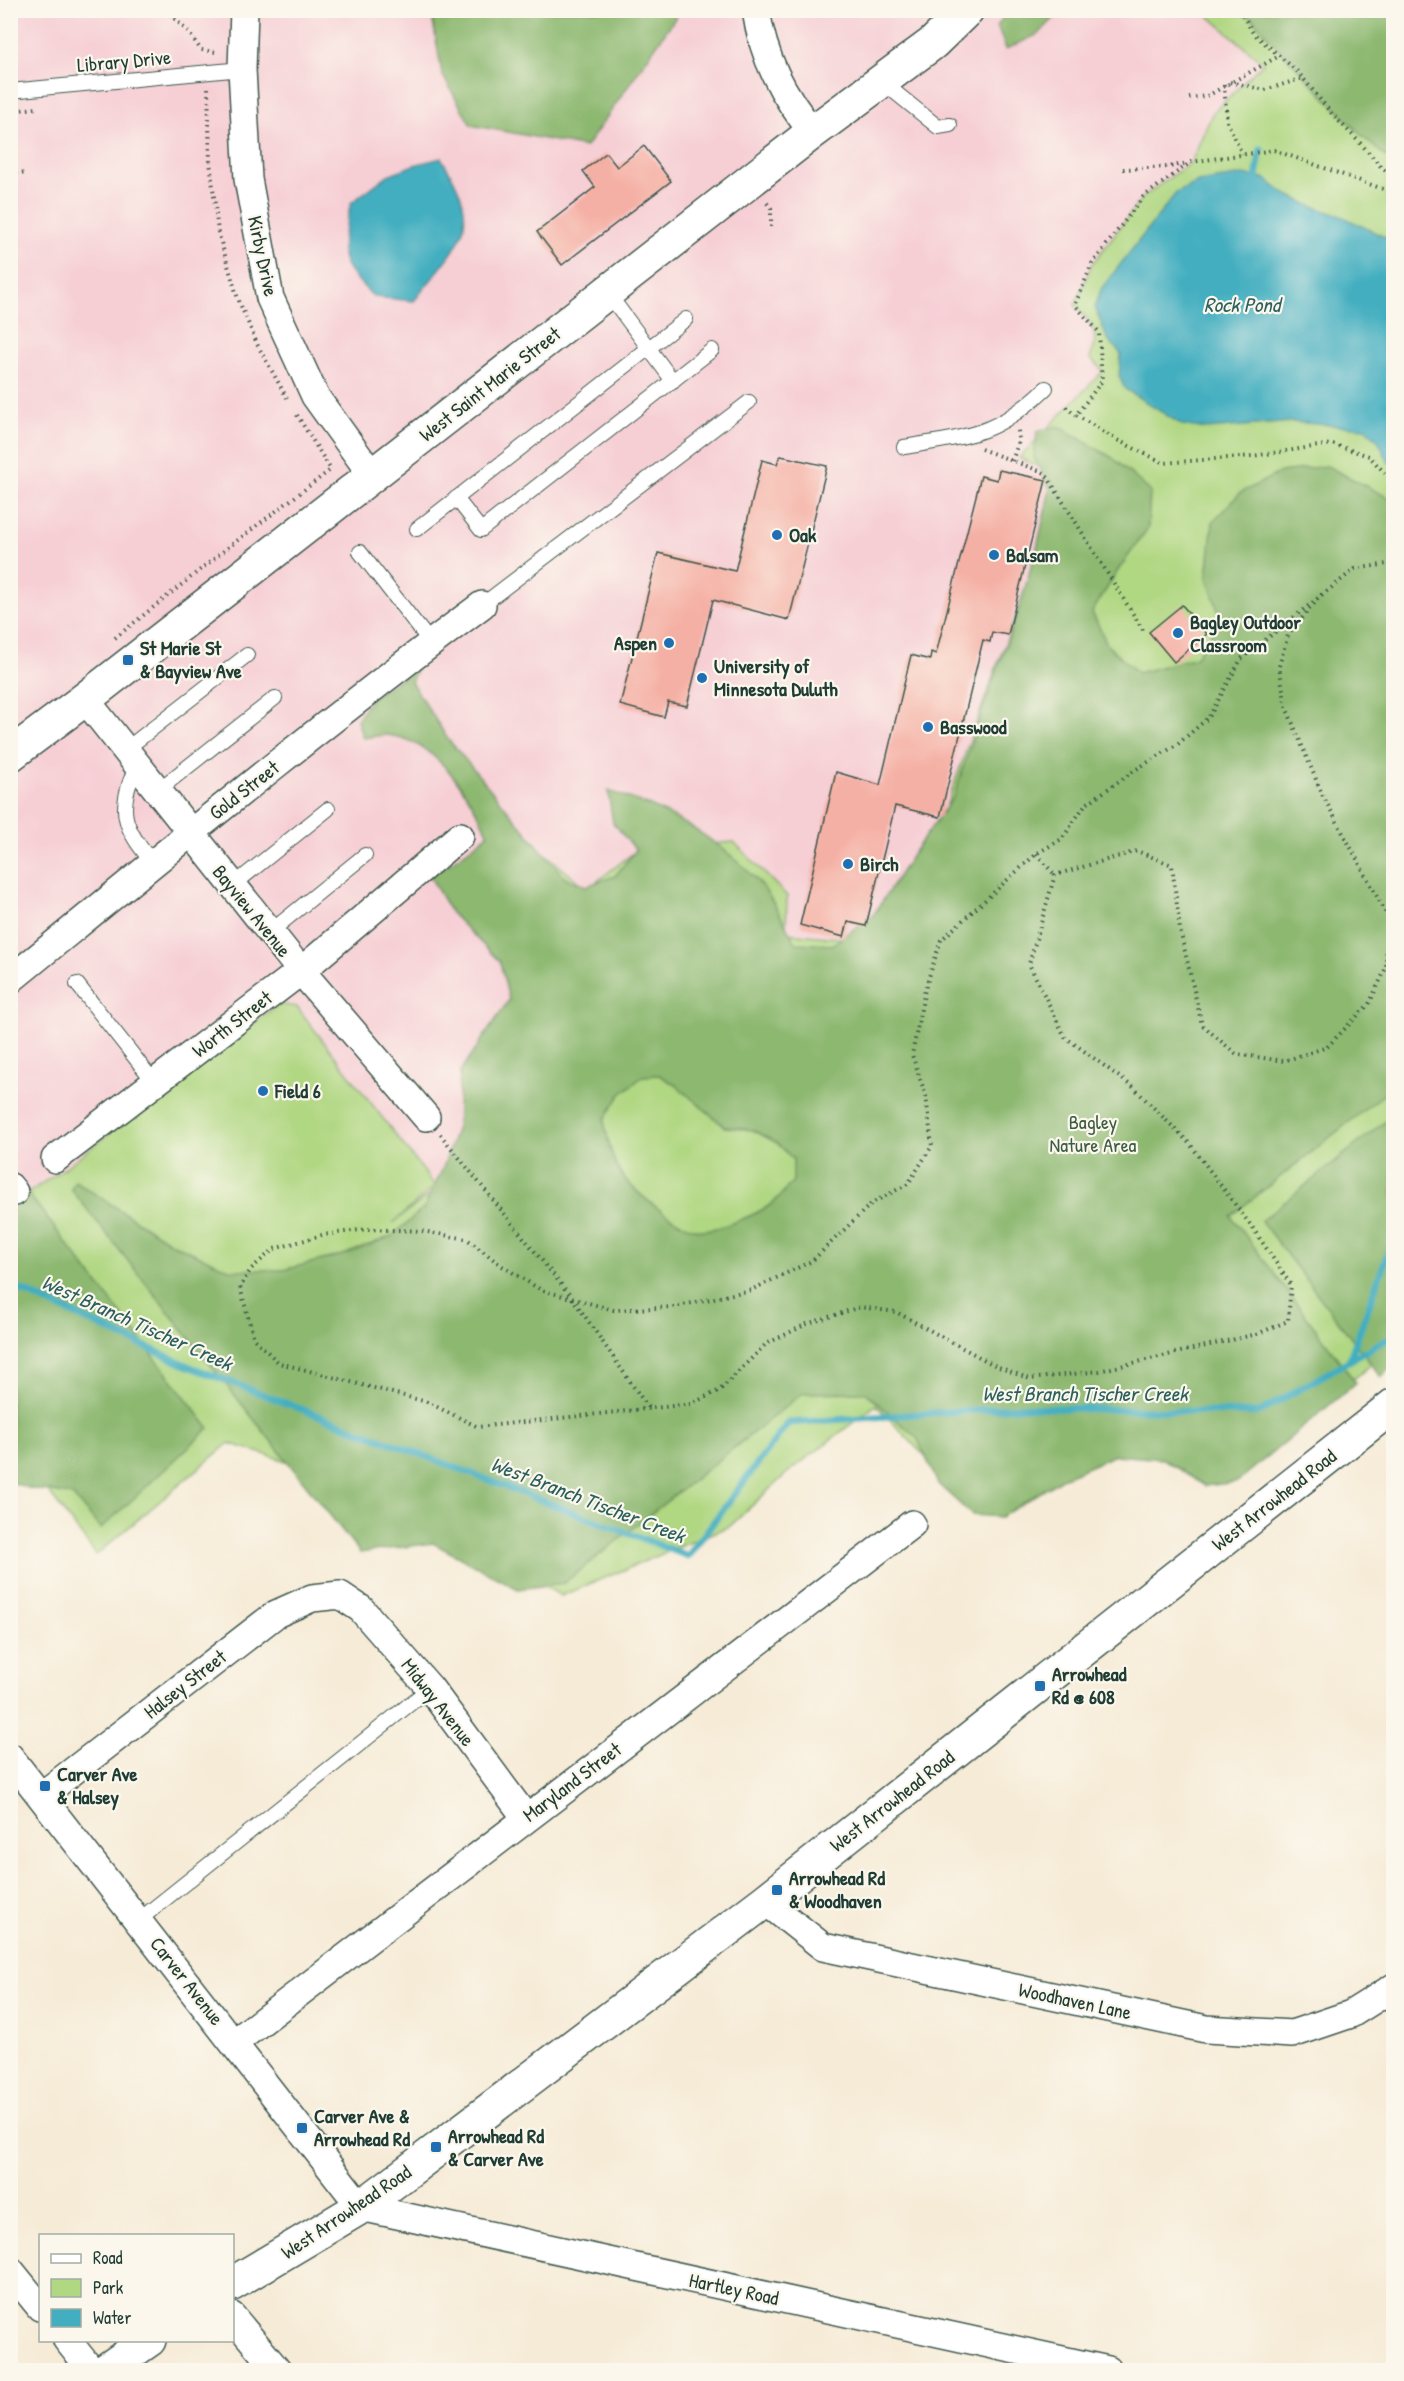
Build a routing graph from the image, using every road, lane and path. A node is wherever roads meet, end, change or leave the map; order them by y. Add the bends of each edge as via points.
1 (166, 10) edge
2 (244, 10) edge
3 (756, 10) edge
4 (967, 10) edge
5 (1240, 10) edge
6 (213, 52) dead end
7 (1279, 56) junction
8 (242, 69) junction
9 (1303, 78) junction
10 (883, 80) junction
11 (1229, 82) junction
12 (1224, 85) junction
13 (10, 91) edge
14 (1189, 98) dead end
15 (950, 125) dead end
16 (813, 132) junction
17 (1242, 154) junction
18 (1191, 162) junction
19 (1123, 169) dead end
20 (27, 173) dead end
21 (10, 175) edge
22 (1394, 176) edge
23 (1394, 193) edge
24 (767, 204) dead end
25 (771, 229) dead end
26 (607, 292) junction
27 (686, 319) dead end
28 (648, 349) junction
29 (711, 350) dead end
30 (673, 381) junction
31 (1046, 388) dead end
32 (749, 402) dead end
33 (1066, 407) dead end
34 (1076, 415) junction
35 (1018, 430) dead end
36 (904, 447) dead end
37 (971, 450) dead end
38 (1012, 461) junction
39 (372, 475) junction
40 (1394, 483) edge
41 (456, 498) junction
42 (417, 529) dead end
43 (360, 552) dead end
44 (1394, 563) edge
45 (1322, 594) junction
46 (482, 605) joint
47 (1143, 630) dead end
48 (431, 643) junction
49 (247, 655) dead end
50 (274, 698) dead end
51 (85, 699) junction
52 (10, 755) edge
53 (131, 758) junction
54 (158, 791) junction
55 (328, 809) dead end
56 (190, 833) junction
57 (460, 836) dead end
58 (1035, 854) junction
59 (366, 855) dead end
60 (153, 863) junction
61 (1055, 875) junction
62 (232, 886) junction
63 (270, 932) junction
64 (301, 971) junction
65 (10, 980) edge
66 (77, 984) dead end
67 (155, 1083) junction
68 (426, 1117) joint
69 (55, 1159) dead end
70 (573, 1299) junction
71 (1394, 1405) edge
72 (649, 1408) junction
73 (912, 1524) dead end
74 (340, 1594) joint
75 (430, 1688) junction
76 (10, 1757) edge
77 (41, 1796) junction
78 (526, 1818) junction
79 (765, 1901) junction
80 (139, 1920) junction
81 (1394, 1987) edge
82 (234, 2042) junction
83 (361, 2206) junction
84 (10, 2270) edge
85 (234, 2283) edge
86 (39, 2306) edge
87 (234, 2318) edge
88 (69, 2342) edge
89 (146, 2342) edge
90 (998, 2359) edge
91 (91, 2370) edge
92 (106, 2370) edge
93 (277, 2370) edge
94 (1108, 2370) edge

1 - 6 path via 201,50
2 - 8 street, Kirby Drive
3 - 16 street via 765,54 798,115
4 - 10 street, West Saint Marie Street via 933,43
5 - 7 path via 1253,33
7 - 9 path
7 - 11 path
8 - 13 lane, Library Drive
8 - 39 street, Kirby Drive via 248,179 270,298 315,396
9 - 11 path via 1265,90
9 - 22 path via 1383,170
10 - 15 lane via 938,127
10 - 16 street, West Saint Marie Street
11 - 12 path
12 - 14 path via 1207,96
12 - 17 path via 1227,121
16 - 26 street, West Saint Marie Street
17 - 18 path
17 - 23 path via 1272,150
18 - 19 path
18 - 34 path via 1143,197 1092,264 1075,305 1100,332 1102,381
20 - 21 path
24 - 25 path via 771,208
26 - 28 lane
26 - 39 street, West Saint Marie Street
27 - 28 lane
28 - 30 lane
28 - 41 lane
29 - 30 lane
30 - 41 lane via 481,530
31 - 36 lane via 996,427 975,435
32 - 46 lane
33 - 34 path
34 - 40 path via 1164,463 1253,456 1332,444 1369,456
35 - 38 path via 1019,441
37 - 38 path via 981,449
38 - 47 path via 1045,473
39 - 51 street, West Saint Marie Street
41 - 42 lane
43 - 48 lane
44 - 45 path via 1355,569
45 - 58 path via 1241,659 1209,717 1178,744 1084,806 1062,839
45 - 61 path via 1288,635 1279,666 1286,707 1322,794 1388,917 1386,968 1369,1004 1327,1047 1284,1061 1236,1054 1202,1025 1180,930 1172,865 1137,851
46 - 48 street, Gold Street
48 - 56 street, Gold Street
49 - 53 lane
50 - 54 lane
51 - 52 street, West Saint Marie Street
51 - 53 street, Bayview Avenue
53 - 54 street, Bayview Avenue
53 - 60 lane via 125,810 127,828
54 - 56 street, Bayview Avenue
55 - 62 lane
56 - 60 street, Gold Street
56 - 62 street, Bayview Avenue
57 - 64 street, Worth Street
58 - 61 path
58 - 70 path via 941,940 924,989 912,1055 926,1096 932,1146 908,1184 872,1203 812,1261 751,1290 674,1307 614,1310
59 - 63 lane
60 - 65 street, Gold Street
61 - 72 path via 1029,964 1065,1037 1133,1087 1190,1144 1291,1285 1288,1321 1257,1334 1099,1371 1030,1379 996,1366 896,1312 860,1307 807,1324 766,1344 720,1390 692,1404
62 - 63 street, Bayview Avenue
63 - 64 street, Bayview Avenue
64 - 67 street, Worth Street
64 - 68 street, Bayview Avenue
66 - 67 lane
67 - 69 street, Worth Street
68 - 70 path
70 - 72 path
70 - 72 path via 540,1290 467,1239 422,1231 368,1229 322,1235 274,1249 251,1269 240,1287 254,1339 279,1363 427,1402 478,1427
71 - 79 street, West Arrowhead Road
73 - 78 street, Maryland Street
74 - 75 street, Midway Avenue via 361,1609
74 - 77 street, Halsey Street via 312,1598 276,1614
75 - 78 street, Midway Avenue
75 - 80 lane
76 - 77 street, Carver Avenue
77 - 80 street, Carver Avenue
78 - 82 street, Maryland Street
79 - 81 street, Woodhaven Lane via 823,1947 1206,2029 1292,2034 1351,2014
79 - 83 street, West Arrowhead Road
80 - 82 street, Carver Avenue
82 - 83 street, Carver Avenue
83 - 85 street, West Arrowhead Road
83 - 90 street, Hartley Road
84 - 86 street
87 - 93 street
88 - 91 street
89 - 92 street
90 - 94 street, Hartley Road

